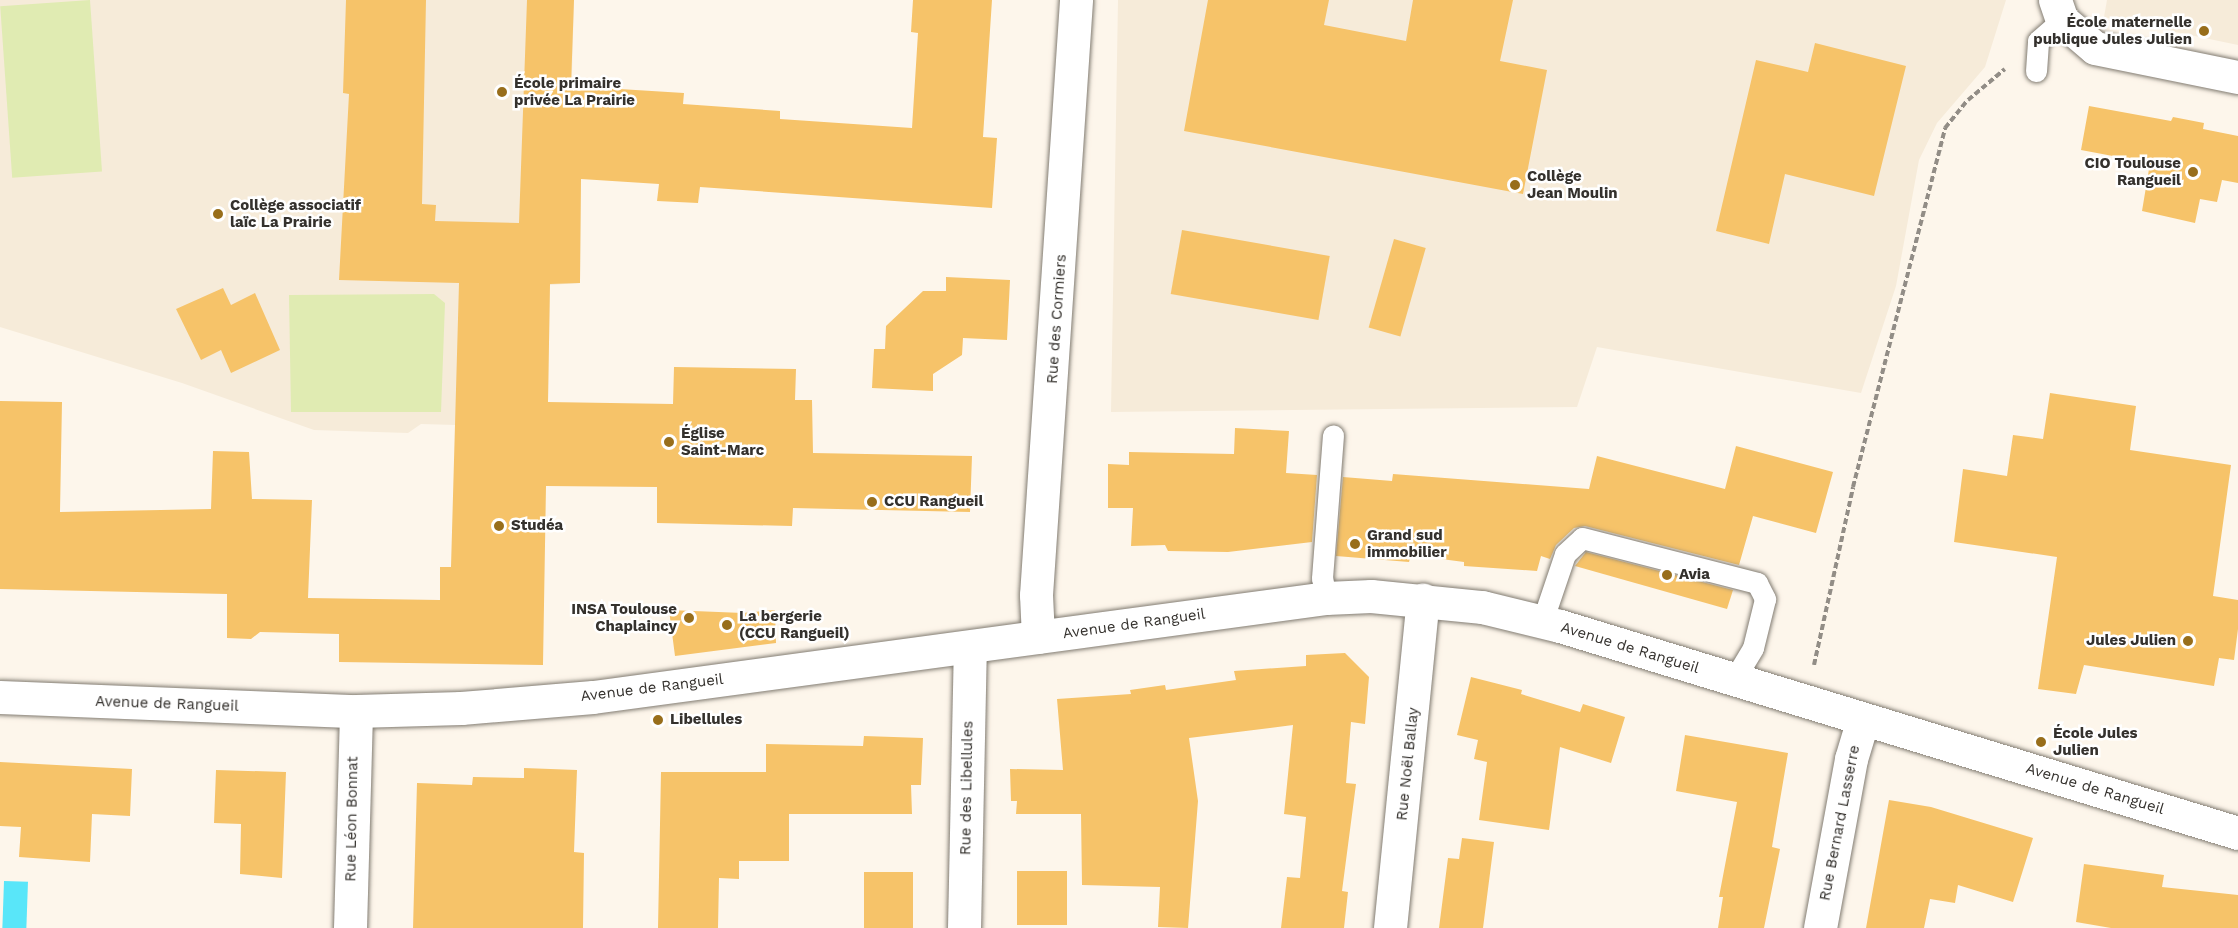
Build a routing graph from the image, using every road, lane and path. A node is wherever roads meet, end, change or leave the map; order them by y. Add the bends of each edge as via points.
1 (1076, 0) edge
2 (2052, 21) edge
3 (2036, 71) dead end
4 (2238, 77) edge
5 (1333, 435) dead end
6 (1326, 598) junction
7 (1423, 600) junction
8 (1542, 622) junction
9 (1038, 638) junction
10 (970, 647) junction
11 (1813, 670) dead end
12 (1734, 680) junction
13 (0, 697) edge
14 (356, 711) junction
15 (1863, 719) junction
16 (2238, 833) edge
17 (350, 928) edge
18 (964, 928) edge
19 (1390, 928) edge
20 (1820, 928) edge

1 - 9 street, Rue des Cormiers via 1036,595
2 - 3 lane
2 - 4 street via 2095,48
2 - 11 path via 1968,100 1945,128 1853,487
5 - 6 lane via 1322,578
6 - 7 street, Avenue de Rangueil
6 - 9 street, Avenue de Rangueil
7 - 8 street, Avenue de Rangueil
7 - 19 street, Rue Noël Ballay
8 - 12 street, Avenue de Rangueil
8 - 12 lane via 1565,554 1582,538 1757,583 1765,599 1753,648
9 - 10 street, Avenue de Rangueil
10 - 14 street, Avenue de Rangueil via 593,697 461,708
10 - 18 street, Rue des Libellules
12 - 15 street, Avenue de Rangueil
13 - 14 street, Avenue de Rangueil
14 - 17 street, Rue Léon Bonnat
15 - 16 street, Avenue de Rangueil
15 - 20 street, Rue Bernard Lasserre via 1851,759

